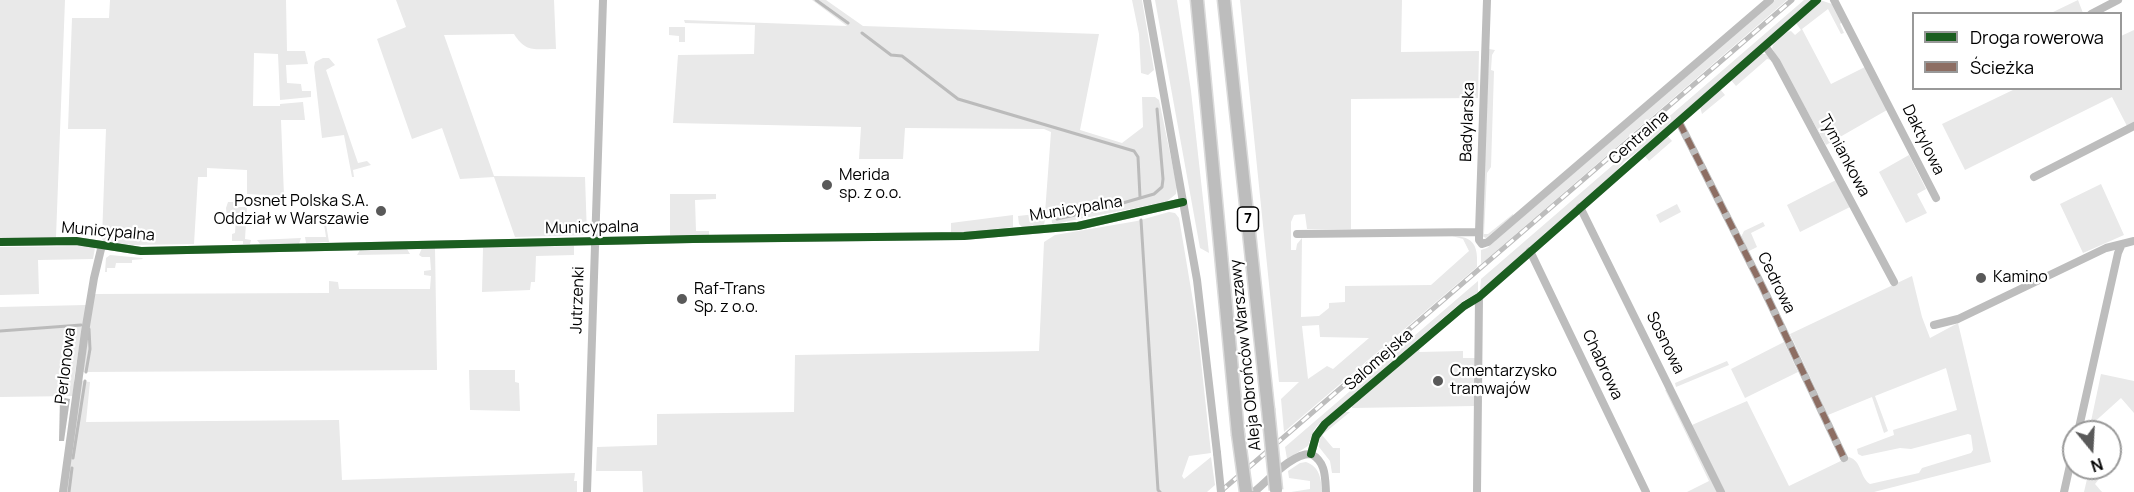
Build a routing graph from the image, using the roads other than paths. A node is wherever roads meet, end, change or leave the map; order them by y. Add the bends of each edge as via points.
1 (603, 0) edge
2 (1148, 0) edge
3 (1197, 0) edge
4 (1224, 0) edge
5 (1486, 0) edge
6 (1770, 0) edge
7 (1816, 0) edge
8 (1834, 0) edge
9 (2118, 0) edge
10 (2095, 12) edge
11 (1765, 46) junction
12 (1679, 122) junction
13 (2134, 126) edge
14 (2034, 177) dead end
15 (1936, 198) dead end
16 (1183, 202) junction
17 (1580, 207) junction
18 (1479, 232) junction
19 (1297, 234) dead end
20 (595, 241) junction
21 (2134, 241) edge
22 (0, 242) edge
23 (1482, 244) joint
24 (2122, 244) junction
25 (102, 245) junction
26 (1530, 251) junction
27 (1894, 282) dead end
28 (1479, 297) junction
29 (1934, 325) dead end
30 (2081, 420) edge
31 (1311, 454) junction
32 (1844, 458) dead end
33 (1276, 491) edge
34 (63, 492) edge
35 (587, 492) edge
36 (1221, 492) edge
37 (1246, 492) edge
38 (1254, 492) edge
39 (1326, 492) edge
40 (1477, 492) edge
41 (1646, 492) edge
42 (1721, 492) edge

1 - 20 street, Jutrzenki
2 - 16 street
3 - 37 main road, Aleja Obrońców Warszawy / 7, bridge
4 - 33 main road, Aleja Obrońców Warszawy / 7, bridge
5 - 18 street, Badylarska
6 - 23 street, Centralna
7 - 11 street, Centralna
8 - 15 street, Daktylowa
9 - 10 street
11 - 12 street, Centralna
11 - 27 street, Tymiankowa
12 - 17 street, Centralna
12 - 32 street, Cedrowa
13 - 14 street
16 - 20 street, Municypalna via 1078,226 964,236
16 - 36 street, bridge via 1200,301
17 - 26 street, Centralna
17 - 42 street, Sosnowa
18 - 19 street
18 - 23 street, Badylarska
20 - 25 street, Municypalna via 141,250
20 - 35 street, Jutrzenki
21 - 24 street
22 - 25 street, Municypalna via 76,241
24 - 29 street via 2106,248 1958,319
24 - 30 street
25 - 34 street, Perlonowa via 85,332
26 - 28 street, Centralna
26 - 41 street, Chabrowa
28 - 31 street, Salomejska via 1325,424 1314,440
28 - 40 street
31 - 38 street via 1294,458
31 - 39 street via 1323,465

